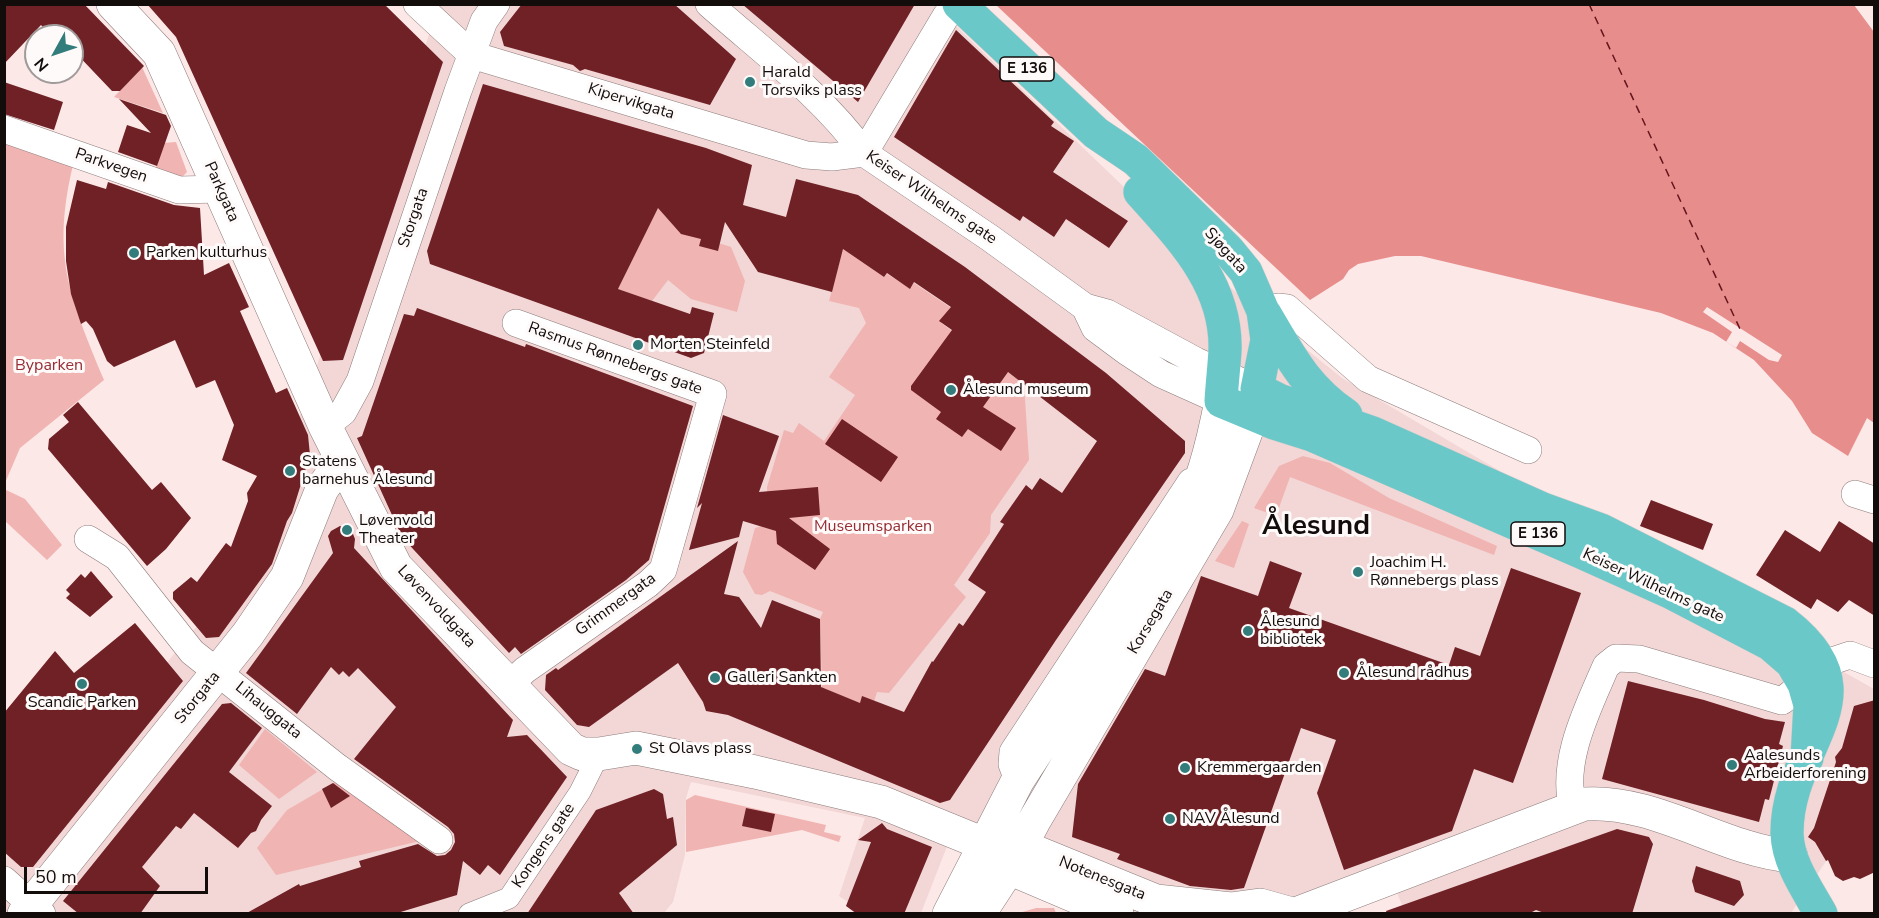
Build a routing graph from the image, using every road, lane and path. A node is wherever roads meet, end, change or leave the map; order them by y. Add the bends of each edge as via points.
1 (113, 4) edge
2 (417, 4) edge
3 (496, 4) edge
4 (709, 4) edge
5 (958, 4) edge
6 (472, 55) junction
7 (4, 129) edge
8 (1096, 133) junction
9 (864, 153) junction
10 (220, 189) junction
11 (1263, 311) junction
12 (516, 323) dead end
13 (1222, 387) junction
14 (713, 394) joint
15 (1263, 401) junction
16 (325, 426) junction
17 (1373, 433) junction
18 (1528, 450) dead end
19 (345, 467) junction
20 (88, 539) dead end
21 (1832, 661) junction
22 (1875, 664) edge
23 (219, 672) junction
24 (1804, 684) junction
25 (509, 685) junction
26 (599, 754) junction
27 (1806, 767) junction
28 (1573, 808) junction
29 (440, 840) dead end
30 (984, 844) junction
31 (1791, 856) junction
32 (1015, 857) junction
33 (4, 880) edge
34 (1819, 910) edge
35 (32, 911) edge
36 (469, 914) edge
37 (949, 914) edge
38 (979, 914) edge
39 (1117, 914) edge
40 (1294, 914) edge

1 - 10 street, Parkgata via 159,53
2 - 6 street, Kipervikgata
3 - 6 street, Storgata via 484,21
4 - 9 street, Keiser Wilhelms gate via 817,100
5 - 8 highway, Sjøgata / E 136
5 - 9 street via 940,26
6 - 9 street, Kipervikgata via 806,155
6 - 16 street, Storgata via 360,381 343,412
7 - 10 street, Parkvegen via 179,190
8 - 11 highway, Sjøgata / E 136 via 1136,160 1228,250 1246,272
8 - 13 highway, Sjøgata / E 136 via 1115,163 1182,239 1208,277 1221,313 1225,350
9 - 13 street, Keiser Wilhelms gate via 1085,307 1095,328 1161,374 1196,392
10 - 16 street, Parkgata
11 - 15 highway, Sjøgata / E 136 via 1267,340
11 - 17 highway, E 136 via 1313,389
11 - 18 street via 1287,308 1368,379
12 - 14 street, Rasmus Rønnebergs gate
13 - 15 highway, E 136
13 - 30 street, Korsegata via 1209,461 1179,532 1018,780
14 - 25 street, Grimmergata via 663,570
15 - 17 highway, Keiser Wilhelms gate / E 136
15 - 24 highway, Keiser Wilhelms gate / E 136 via 1397,471 1672,593 1770,644 1792,663
15 - 32 street, Korsegata via 1217,510
16 - 19 street, Løvenvoldgata
17 - 21 highway, Keiser Wilhelms gate / E 136 via 1543,509 1601,530 1785,623 1812,639
19 - 23 street, Storgata via 331,476 322,489 286,577
19 - 25 street, Løvenvoldgata via 396,567
20 - 23 street, Lihauggata via 117,556 192,652
21 - 22 street via 1850,655
21 - 24 street
21 - 27 highway, E 136 via 1837,673 1838,700 1821,745
23 - 29 street, Lihauggata via 337,766
23 - 35 street, Storgata
24 - 27 highway, Keiser Wilhelms gate / E 136 via 1810,705
24 - 28 street via 1782,701 1647,661 1620,657 1606,666 1578,740 1568,779
25 - 26 street via 572,749 582,754
26 - 30 street, Notenesgata via 636,748 881,802
26 - 36 street, Kongens gate via 580,792 509,898
27 - 31 highway, E 136 via 1789,819
28 - 31 street via 1602,803 1670,819 1769,853
28 - 40 street, Notenesgata
30 - 32 street, Notenesgata
30 - 37 street, Korsegata
31 - 34 highway, E 136
32 - 38 street, Korsegata
32 - 39 street, Notenesgata
32 - 40 street, Notenesgata via 1156,901 1231,909 1260,905
33 - 35 street

